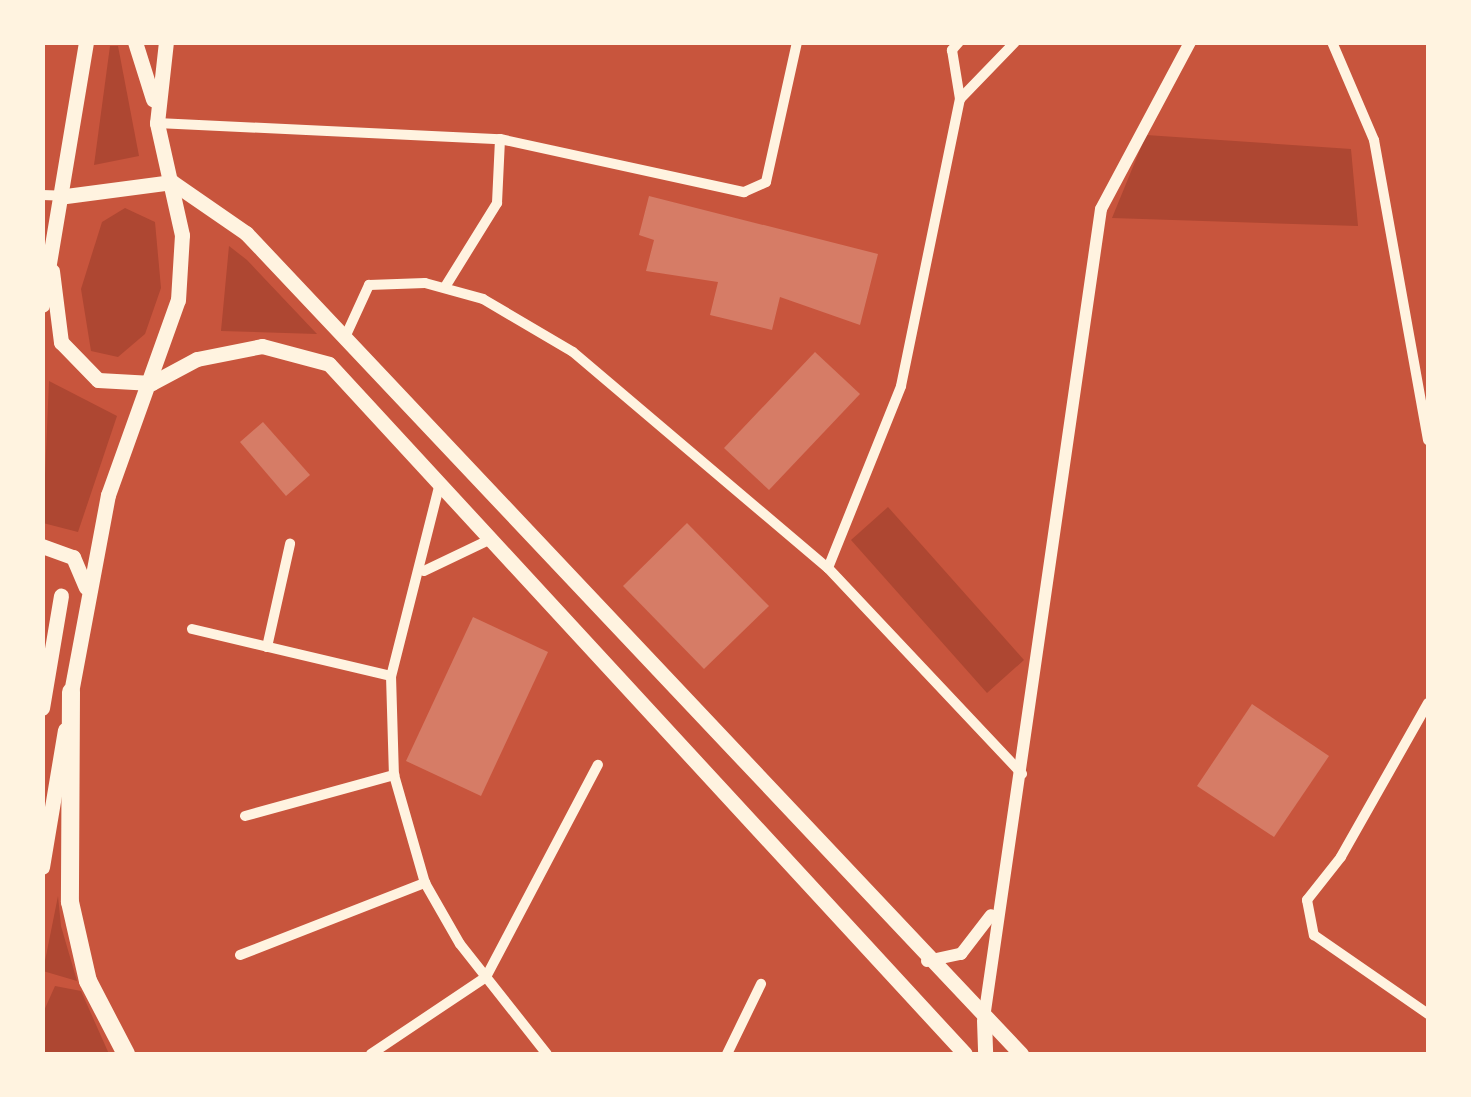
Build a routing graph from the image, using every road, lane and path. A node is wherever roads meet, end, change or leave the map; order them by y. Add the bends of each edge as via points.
1 (86, 42) edge
2 (136, 42) edge
3 (166, 42) edge
4 (798, 42) edge
5 (959, 42) edge
6 (1016, 42) edge
7 (1185, 44) edge
8 (1332, 45) edge
9 (960, 100) junction
10 (157, 123) junction
11 (500, 139) junction
12 (172, 182) junction
13 (42, 195) edge
14 (66, 196) junction
15 (52, 272) junction
16 (445, 287) junction
17 (42, 304) edge
18 (347, 334) junction
19 (152, 384) junction
20 (1428, 440) edge
21 (440, 483) junction
22 (517, 517) junction
23 (493, 538) junction
24 (290, 544) dead end
25 (42, 546) edge
26 (828, 568) junction
27 (424, 571) junction
28 (61, 596) dead end
29 (87, 596) junction
30 (192, 630) dead end
31 (267, 647) junction
32 (391, 676) junction
33 (71, 692) junction
34 (1428, 703) edge
35 (42, 708) edge
36 (598, 765) dead end
37 (394, 776) junction
38 (1024, 777) junction
39 (245, 816) dead end
40 (42, 867) edge
41 (425, 882) junction
42 (995, 909) junction
43 (240, 955) dead end
44 (924, 961) junction
45 (486, 977) junction
46 (761, 984) dead end
47 (1428, 1014) edge
48 (984, 1020) junction
49 (126, 1054) edge
50 (371, 1054) edge
51 (547, 1054) edge
52 (727, 1054) edge
53 (966, 1054) edge
54 (984, 1054) edge
55 (1020, 1054) edge

1 - 14 main road
2 - 10 main road
3 - 10 main road
4 - 11 street via 760,188
5 - 9 street via 952,50
6 - 9 street
7 - 38 street via 1101,209 1080,314
8 - 20 street via 1374,140
9 - 26 street via 900,386
10 - 11 street
10 - 12 main road
11 - 16 street via 497,203
12 - 14 main road
12 - 18 main road via 232,221
12 - 19 main road via 181,278
13 - 14 street
14 - 15 main road
15 - 17 main road
15 - 19 main road via 68,356 98,380
16 - 18 street via 369,285
16 - 26 street via 573,352
18 - 22 main road
19 - 21 main road via 219,352 298,350 330,364
19 - 29 main road via 116,468
21 - 23 main road
21 - 27 street
22 - 23 main road
22 - 44 main road
23 - 27 street
23 - 53 main road
24 - 31 street
25 - 29 main road via 73,557
26 - 38 street
27 - 32 street
28 - 35 main road
29 - 33 main road
30 - 31 street
31 - 32 street
32 - 37 street
33 - 40 main road
33 - 49 highway via 70,902 88,981
34 - 47 street via 1342,857 1307,900 1314,935
36 - 45 street
37 - 39 street
37 - 41 street
38 - 42 street
41 - 43 street
41 - 45 street
42 - 44 street via 961,954
42 - 48 street
44 - 48 main road
45 - 50 street
45 - 51 street
46 - 52 street
48 - 54 main road
48 - 55 main road

